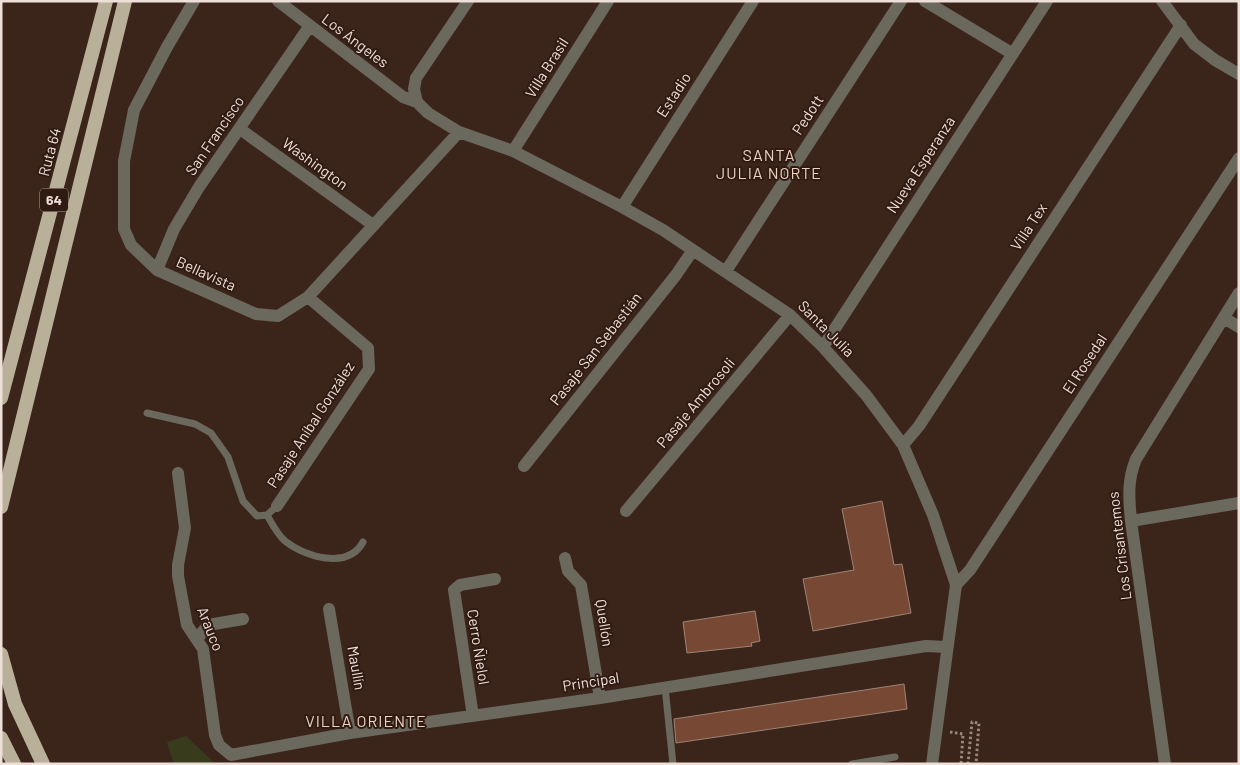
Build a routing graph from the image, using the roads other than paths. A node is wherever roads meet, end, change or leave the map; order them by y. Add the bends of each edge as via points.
1 (106, 1) edge
2 (125, 1) edge
3 (194, 1) edge
4 (278, 1) edge
5 (468, 1) edge
6 (608, 1) edge
7 (753, 1) edge
8 (901, 1) edge
9 (925, 1) edge
10 (1046, 1) edge
11 (1162, 1) edge
12 (1181, 25) junction
13 (309, 27) junction
14 (1013, 54) junction
15 (1239, 74) edge
16 (417, 102) junction
17 (240, 129) junction
18 (459, 132) junction
19 (513, 151) junction
20 (1239, 158) edge
21 (622, 207) junction
22 (373, 225) junction
23 (693, 250) junction
24 (157, 270) junction
25 (726, 271) junction
26 (1239, 293) edge
27 (308, 297) junction
28 (790, 315) junction
29 (1224, 318) junction
30 (1239, 327) edge
31 (823, 347) junction
32 (1, 398) edge
33 (147, 413) dead end
34 (903, 445) junction
35 (524, 466) dead end
36 (178, 473) dead end
37 (1239, 504) edge
38 (277, 506) joint
39 (1, 507) edge
40 (626, 511) dead end
41 (266, 515) junction
42 (1131, 521) junction
43 (363, 542) dead end
44 (565, 558) dead end
45 (495, 579) dead end
46 (956, 585) junction
47 (329, 609) dead end
48 (243, 618) dead end
49 (198, 640) junction
50 (947, 646) junction
51 (1, 654) edge
52 (664, 686) junction
53 (600, 698) junction
54 (473, 716) junction
55 (350, 733) junction
56 (1, 738) edge
57 (240, 755) joint
58 (895, 757) dead end
59 (14, 764) edge
60 (44, 764) edge
61 (673, 764) edge
62 (852, 764) edge
63 (932, 764) edge
64 (1164, 764) edge

1 - 32 highway, Ruta 64 / 64
2 - 39 highway, 64
3 - 24 street, Bellavista via 134,110 124,161 124,228 131,245
4 - 13 street, Los Ángeles
5 - 16 street via 416,78
6 - 19 street, Villa Brasil
7 - 21 street, Estadio
8 - 25 street, Pedott
9 - 14 street
10 - 14 street, Nueva Esperanza
11 - 12 street
12 - 15 street via 1194,44
12 - 34 street, Villa Tex via 919,426
13 - 16 street, Los Ángeles via 403,97
13 - 17 street, San Francisco
14 - 31 street, Nueva Esperanza
16 - 18 street, Santa Julia via 428,113
17 - 22 street, Washington
17 - 24 street, San Francisco via 174,229
18 - 19 street, Santa Julia
18 - 22 street, Bellavista
19 - 21 street, Santa Julia
20 - 46 street, El Rosedal via 970,570
21 - 23 street, Santa Julia
22 - 27 street, Bellavista
23 - 25 street, Santa Julia
23 - 35 street, Pasaje San Sebastián
24 - 27 street, Bellavista via 256,314 278,316
25 - 28 street, Santa Julia
26 - 29 street, Los Crisantemos
27 - 38 street, Pasaje Aníbal González via 368,348 368,369
28 - 31 street, Santa Julia
28 - 40 street, Pasaje Ambrosoli
29 - 30 street
29 - 42 street, Los Crisantemos via 1136,459 1128,490
31 - 34 street, Santa Julia via 866,395
33 - 41 lane via 195,424 211,433 228,457 243,501 257,516
34 - 46 street, Santa Julia via 933,515
36 - 49 street, Arauco via 185,528 178,576 187,625
37 - 42 street
38 - 41 lane
41 - 43 lane via 285,541 319,558 349,555
42 - 64 street, Los Crisantemos
44 - 53 street, Quellón via 568,571 581,585
45 - 54 street, Cerro Ñielol via 454,590
46 - 50 street, Santa Julia
47 - 55 street, Maullín
48 - 49 street via 208,625
49 - 57 street, Arauco via 206,660 215,736 218,744 231,755
50 - 52 street, Principal via 926,646
50 - 63 street, Santa Julia
51 - 60 highway via 15,704
52 - 53 street, Principal
52 - 61 lane
53 - 54 street, Principal
54 - 55 street, Principal
55 - 57 street, Principal
56 - 59 highway
58 - 62 lane

